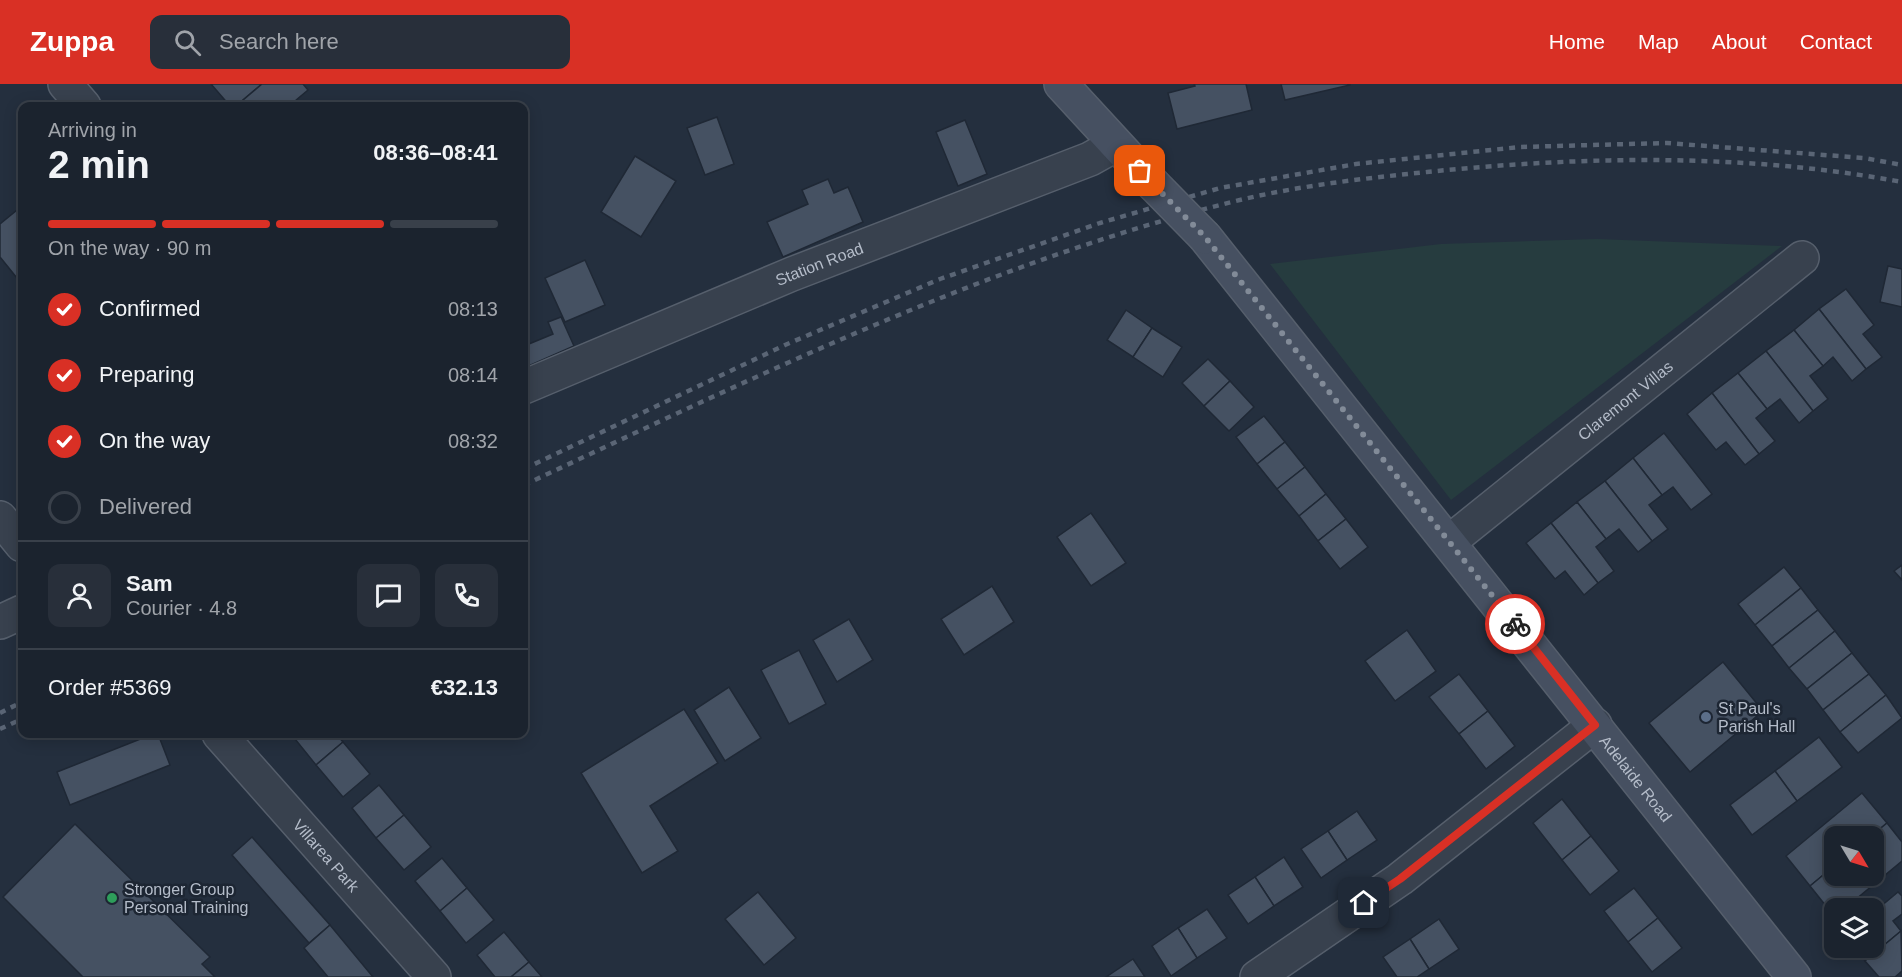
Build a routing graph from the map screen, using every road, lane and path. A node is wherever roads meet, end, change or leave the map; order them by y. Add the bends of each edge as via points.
1 (65, 84) edge
2 (1061, 84) edge
3 (81, 102) edge
4 (1115, 146) junction
5 (1803, 258) dead end
6 (528, 385) edge
7 (0, 518) edge
8 (18, 540) edge
9 (1449, 542) junction
10 (18, 614) edge
11 (0, 622) edge
12 (1595, 725) junction
13 (223, 738) edge
14 (434, 977) edge
15 (1257, 977) edge
16 (1794, 977) edge

1 - 3 street
2 - 4 street, Adelaide Road
4 - 6 street, Station Road via 792,274
4 - 9 street, Adelaide Road, bridge via 1205,237
5 - 9 street, Claremont Villas
7 - 8 street
9 - 12 street, Adelaide Road
10 - 11 street
12 - 15 street via 1400,879
12 - 16 street, Adelaide Road
13 - 14 street, Villarea Park

